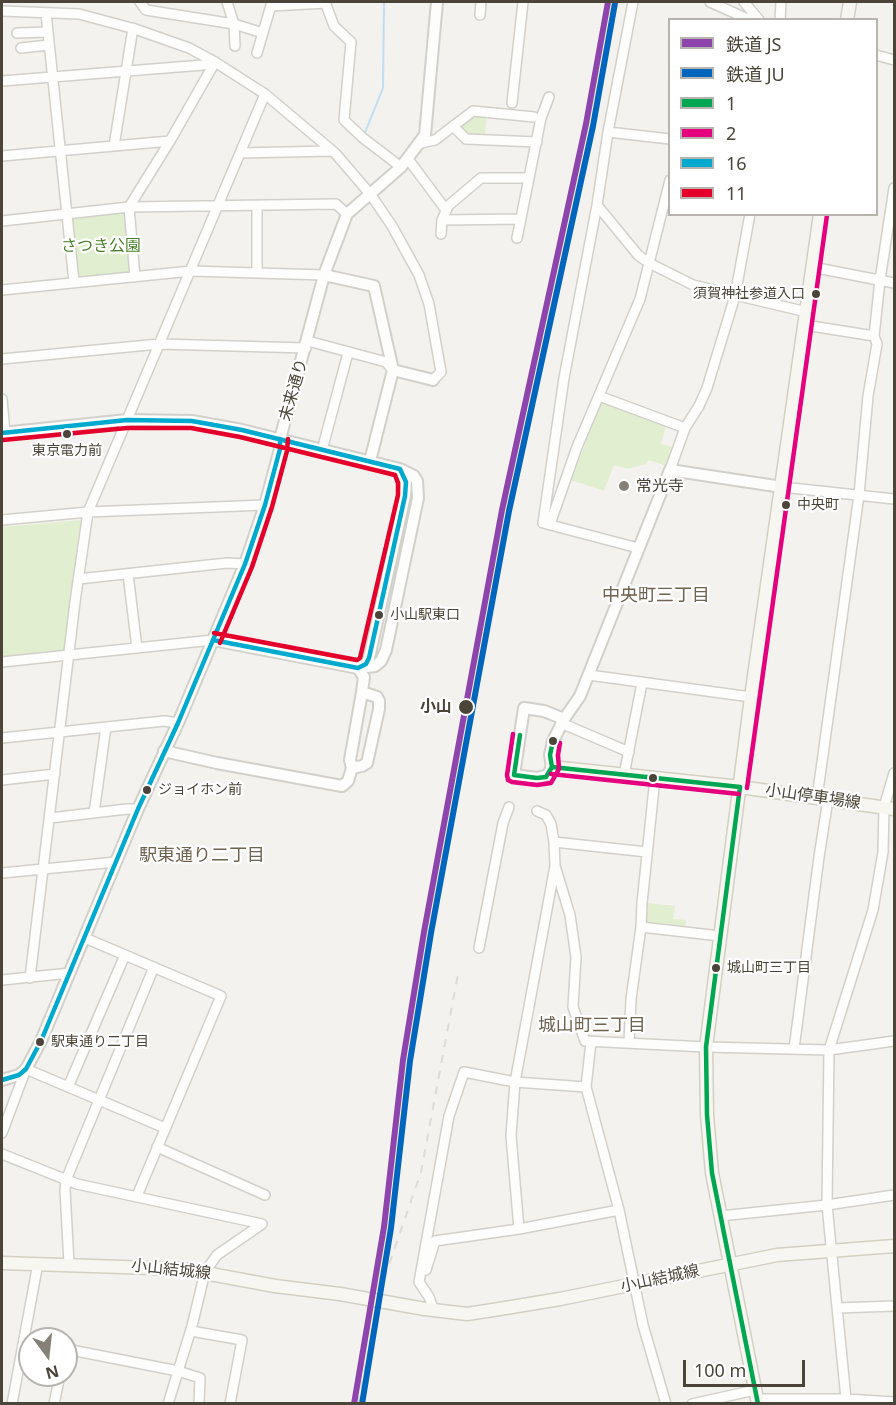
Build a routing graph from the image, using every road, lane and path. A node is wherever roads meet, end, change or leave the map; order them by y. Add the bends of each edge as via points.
1 (141, 2) edge
2 (227, 2) edge
3 (326, 2) edge
4 (437, 2) edge
5 (481, 2) edge
6 (523, 2) edge
7 (633, 2) edge
8 (710, 2) edge
9 (744, 2) edge
10 (781, 2) edge
11 (850, 2) edge
12 (272, 4) edge
13 (723, 9) junction
14 (2, 11) edge
15 (46, 13) junction
16 (480, 15) dead end
17 (720, 18) edge
18 (745, 18) edge
19 (757, 18) edge
20 (780, 18) edge
21 (848, 18) edge
22 (234, 24) junction
23 (133, 28) junction
24 (48, 32) junction
25 (17, 33) dead end
26 (263, 33) junction
27 (49, 45) junction
28 (236, 46) dead end
29 (21, 48) dead end
30 (258, 53) dead end
31 (878, 56) edge
32 (894, 60) edge
33 (216, 62) junction
34 (126, 71) junction
35 (52, 75) junction
36 (2, 81) edge
37 (266, 94) junction
38 (549, 97) dead end
39 (512, 103) dead end
40 (534, 117) dead end
41 (453, 126) junction
42 (608, 132) junction
43 (668, 139) edge
44 (170, 141) junction
45 (537, 142) junction
46 (421, 143) junction
47 (114, 146) junction
48 (60, 151) junction
49 (332, 151) junction
50 (240, 153) junction
51 (2, 156) edge
52 (405, 163) junction
53 (529, 178) junction
54 (894, 188) edge
55 (371, 195) junction
56 (667, 200) edge
57 (597, 205) junction
58 (257, 206) junction
59 (129, 207) junction
60 (217, 207) junction
61 (446, 210) junction
62 (347, 214) junction
63 (67, 215) junction
64 (750, 216) edge
65 (820, 216) edge
66 (521, 219) junction
67 (442, 220) junction
68 (2, 221) edge
69 (441, 234) dead end
70 (517, 238) dead end
71 (649, 263) junction
72 (812, 267) junction
73 (191, 271) junction
74 (257, 273) junction
75 (324, 275) junction
76 (135, 277) junction
77 (880, 280) junction
78 (74, 282) junction
79 (894, 283) edge
80 (2, 290) edge
81 (735, 296) junction
82 (806, 318) junction
83 (874, 336) junction
84 (159, 344) junction
85 (307, 344) junction
86 (348, 352) junction
87 (2, 359) edge
88 (393, 370) junction
89 (434, 380) joint
90 (599, 396) junction
91 (2, 399) edge
92 (126, 420) junction
93 (685, 428) junction
94 (3, 433) edge
95 (280, 439) junction
96 (322, 450) junction
97 (370, 461) junction
98 (670, 470) junction
99 (782, 487) junction
100 (859, 495) junction
101 (894, 500) edge
102 (265, 505) junction
103 (88, 512) junction
104 (2, 520) edge
105 (550, 524) junction
106 (638, 548) junction
107 (245, 564) junction
108 (128, 574) junction
109 (78, 579) junction
110 (213, 640) junction
111 (136, 648) junction
112 (68, 655) junction
113 (2, 662) edge
114 (358, 668) junction
115 (589, 675) junction
116 (642, 683) junction
117 (362, 692) junction
118 (752, 697) junction
119 (563, 721) junction
120 (178, 723) junction
121 (106, 727) junction
122 (60, 732) junction
123 (2, 738) edge
124 (164, 751) junction
125 (629, 752) junction
126 (551, 761) junction
127 (352, 768) junction
128 (894, 773) edge
129 (54, 774) junction
130 (624, 775) junction
131 (655, 778) junction
132 (2, 780) edge
133 (740, 787) junction
134 (823, 799) junction
135 (509, 807) dead end
136 (889, 808) edge
137 (138, 810) junction
138 (537, 811) dead end
139 (94, 813) junction
140 (50, 818) junction
141 (554, 842) junction
142 (647, 852) junction
143 (116, 862) junction
144 (555, 866) junction
145 (44, 868) junction
146 (2, 873) edge
147 (641, 927) junction
148 (720, 936) junction
149 (84, 938) junction
150 (479, 948) dead end
151 (125, 955) junction
152 (154, 967) junction
153 (69, 973) junction
154 (30, 978) junction
155 (2, 980) edge
156 (894, 1041) edge
157 (591, 1042) junction
158 (629, 1043) junction
159 (706, 1047) junction
160 (795, 1049) junction
161 (829, 1050) junction
162 (26, 1069) junction
163 (2, 1080) edge
164 (515, 1082) junction
165 (586, 1086) junction
166 (68, 1087) junction
167 (98, 1100) junction
168 (165, 1128) junction
169 (2, 1133) edge
170 (157, 1147) junction
171 (2, 1154) edge
172 (66, 1180) junction
173 (266, 1195) dead end
174 (894, 1195) edge
175 (136, 1196) junction
176 (827, 1205) junction
177 (619, 1210) junction
178 (720, 1216) junction
179 (519, 1229) junction
180 (894, 1246) edge
181 (831, 1250) junction
182 (2, 1263) edge
183 (38, 1263) junction
184 (69, 1264) junction
185 (729, 1265) junction
186 (205, 1272) junction
187 (419, 1282) junction
188 (635, 1285) junction
189 (894, 1306) edge
190 (837, 1308) junction
191 (429, 1310) junction
192 (191, 1331) junction
193 (78, 1351) edge
194 (178, 1371) junction
195 (58, 1387) edge
196 (757, 1398) edge
197 (846, 1399) junction
198 (894, 1402) edge
199 (12, 1404) edge
200 (54, 1404) edge
201 (168, 1404) edge
202 (199, 1404) edge
203 (230, 1404) edge
204 (666, 1404) edge
205 (692, 1404) edge

1 - 22 street via 146,10
2 - 22 street
3 - 12 street
3 - 52 street via 333,26 351,42 344,120 363,138
4 - 46 street via 425,135
5 - 16 street
6 - 39 street
7 - 42 street
8 - 13 street
9 - 19 street
10 - 20 street
11 - 21 main road
12 - 26 street
13 - 17 street
13 - 18 street
14 - 15 street
15 - 23 street via 79,14
15 - 24 street
22 - 26 street
22 - 28 street
23 - 33 street
23 - 34 street
24 - 25 street
24 - 27 street
26 - 30 street
27 - 29 street
27 - 35 street
31 - 32 street
33 - 34 street
33 - 37 street
33 - 44 street
34 - 35 street
34 - 47 street
35 - 36 street
35 - 48 street
37 - 49 street
37 - 50 street
38 - 45 street
40 - 41 street via 473,111
41 - 45 street via 466,139
41 - 46 street via 435,140
42 - 43 street
42 - 57 street
44 - 47 street
44 - 59 street
45 - 53 street
46 - 52 street
47 - 48 street
48 - 51 street
48 - 63 street
49 - 50 street
49 - 55 street
50 - 60 street
52 - 55 street
52 - 61 street
53 - 61 street via 481,178
53 - 66 street
54 - 77 street
55 - 62 street
55 - 89 street via 419,275 429,304 441,372
56 - 71 street
57 - 71 street
57 - 105 street via 564,378 543,523
58 - 60 street
58 - 62 street via 336,204
58 - 74 street
59 - 60 street
59 - 63 street
59 - 76 street
60 - 73 street
61 - 67 street
62 - 75 street, 未来通り
63 - 68 street
63 - 78 street
64 - 81 street
65 - 72 main road
66 - 67 street
66 - 70 street
67 - 69 street
71 - 81 street via 693,285
71 - 90 street via 640,299
72 - 77 street
72 - 82 main road
73 - 74 street
73 - 76 street
73 - 84 street
74 - 75 street
75 - 85 street, 未来通り
75 - 88 street via 374,286
76 - 78 street
77 - 79 street
77 - 83 street
78 - 80 street
81 - 82 street
81 - 93 street via 707,388
82 - 83 street
82 - 99 main road
83 - 100 street via 877,344
84 - 85 street
84 - 87 street
84 - 92 street
85 - 86 street
85 - 95 street, 未来通り
86 - 88 street via 386,362
86 - 96 street
88 - 89 street
88 - 97 street
90 - 93 street
90 - 105 street
91 - 94 street
92 - 94 street
92 - 95 street via 213,424
92 - 103 street
93 - 98 street
95 - 96 street
95 - 102 street, 未来通り
96 - 97 street
97 - 114 street via 400,469 406,482 369,658
98 - 99 street
98 - 106 street
99 - 100 street
99 - 118 main road
100 - 101 street
100 - 134 street
102 - 103 street
102 - 107 street, 未来通り
103 - 104 street
103 - 109 street
105 - 106 street
106 - 115 street
107 - 108 street
107 - 110 street, 未来通り
108 - 109 street
108 - 111 street
109 - 112 street
110 - 111 street
110 - 114 street
110 - 120 street, 未来通り
111 - 112 street
112 - 113 street
112 - 122 street
114 - 117 street via 364,677
115 - 116 street
115 - 119 street
116 - 118 street
116 - 125 street
117 - 127 street via 350,760
117 - 127 street via 377,697 379,709 367,763
118 - 133 main road
119 - 125 street
119 - 126 street via 553,741
119 - 126 street via 544,711 524,708 514,775 543,778 548,775
120 - 121 street
120 - 124 street, 未来通り
121 - 122 street
121 - 139 street
122 - 123 street
122 - 129 street
124 - 127 street via 338,786 348,781
124 - 137 street, 未来通り
125 - 130 street
126 - 130 main road, 小山停車場線
128 - 136 street
129 - 132 street
129 - 140 street
130 - 131 main road, 小山停車場線
131 - 133 main road, 小山停車場線
131 - 142 street
133 - 134 main road, 小山停車場線
133 - 148 main road
134 - 136 main road, 小山停車場線
134 - 160 street
135 - 150 street
136 - 161 street via 873,910
137 - 139 street
137 - 143 street, 未来通り
138 - 141 street via 546,815 551,824
139 - 140 street
140 - 145 street
141 - 142 street
141 - 144 street
142 - 147 street
143 - 145 street
143 - 149 street, 未来通り
144 - 157 street via 570,915 576,957 573,1007 585,1041
144 - 164 street
145 - 146 street
145 - 154 street
147 - 148 street
147 - 158 street
148 - 159 main road
149 - 151 street
149 - 153 street, 未来通り
151 - 152 street
151 - 166 street
152 - 167 street
152 - 168 street via 221,996
153 - 154 street
153 - 162 street, 未来通り
154 - 155 street
156 - 161 street
157 - 158 street
157 - 165 street
158 - 159 street
159 - 160 street
159 - 178 main road via 708,1140
160 - 161 street
161 - 176 street
162 - 163 street
162 - 166 street
162 - 169 street
164 - 165 street
164 - 179 street via 511,1136
164 - 187 street via 465,1072 449,1116
165 - 177 street
166 - 167 street
167 - 168 street
167 - 172 street
168 - 170 street
170 - 173 street
170 - 175 street
171 - 172 street
172 - 175 street
172 - 184 street
174 - 176 street
175 - 186 street via 262,1224 217,1255
176 - 178 street
176 - 181 street
177 - 179 street
177 - 188 street
178 - 185 main road
179 - 187 street via 435,1241
180 - 181 main road, 小山結城線
181 - 185 main road, 小山結城線
181 - 190 street
182 - 183 main road, 小山結城線
183 - 184 main road, 小山結城線
183 - 199 street
184 - 186 main road, 小山結城線
185 - 188 main road, 小山結城線
185 - 196 main road
186 - 191 main road, 小山結城線, bridge
186 - 192 street
187 - 191 street via 429,1297
188 - 191 main road, 小山結城線 via 476,1312
188 - 204 street
189 - 190 street
190 - 197 street
192 - 194 street
192 - 203 street via 243,1340
193 - 194 street
194 - 201 street
194 - 202 street via 200,1378
195 - 200 street
196 - 197 street
196 - 205 street
197 - 198 street

